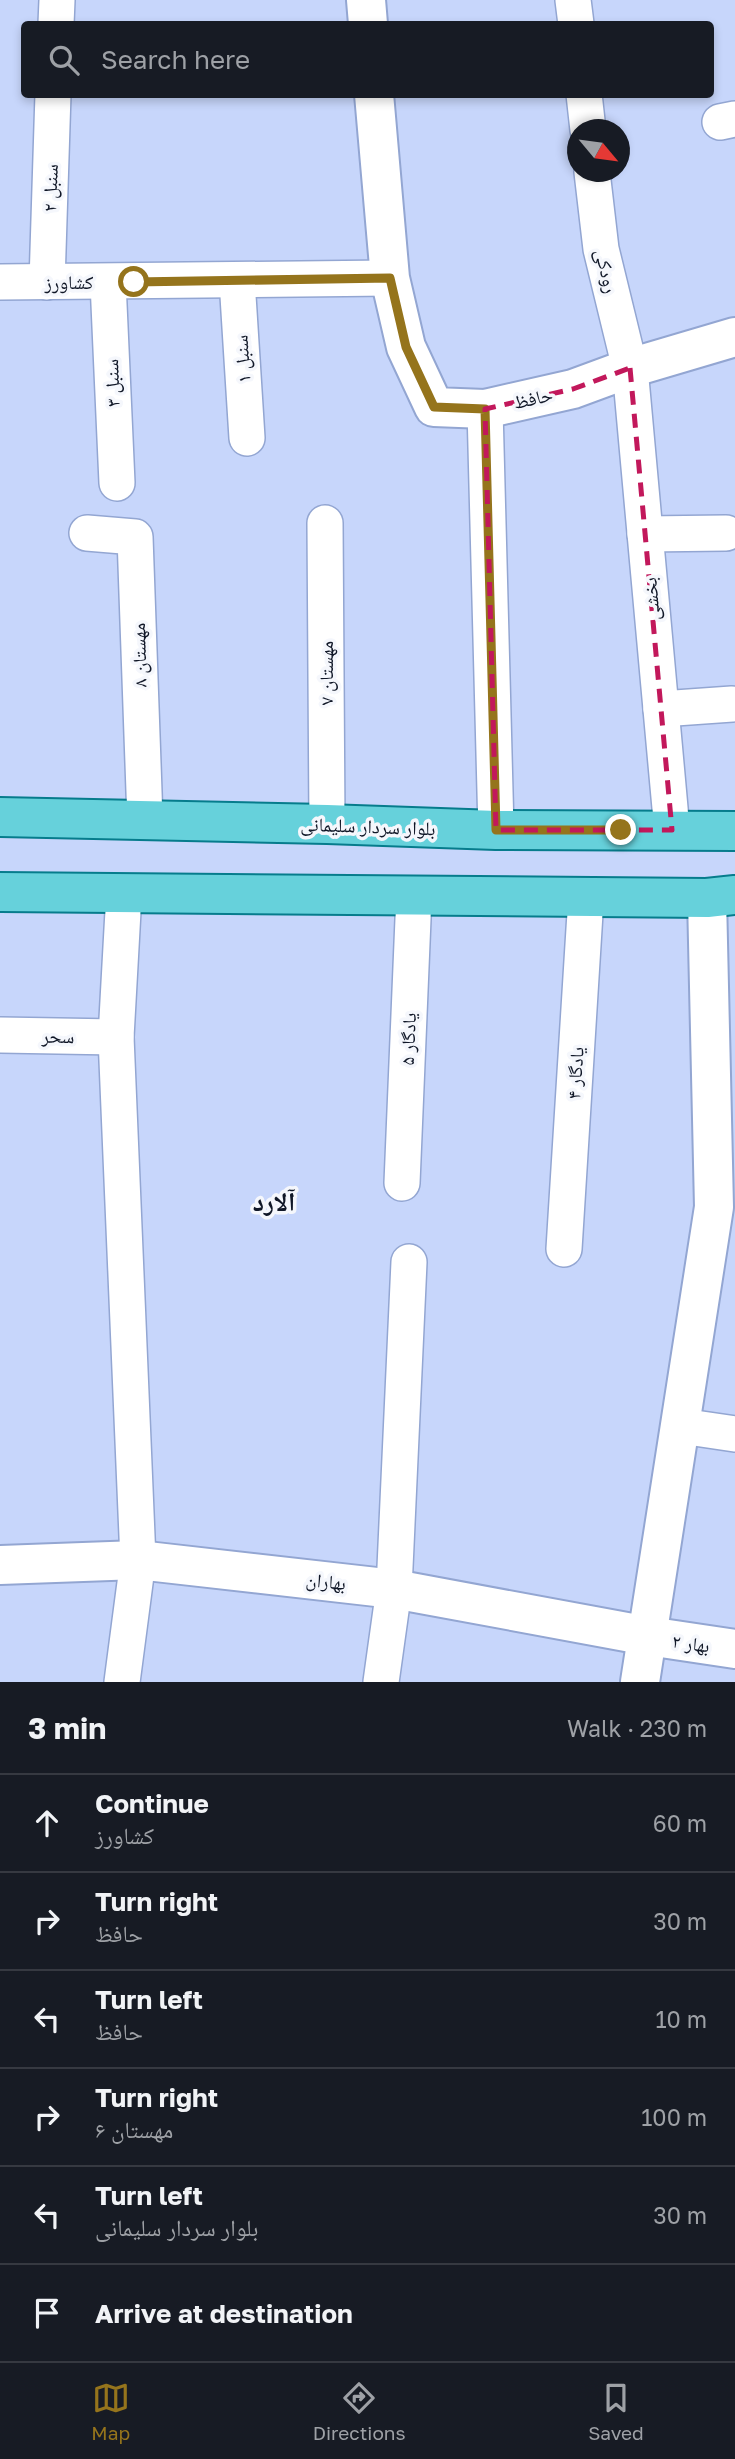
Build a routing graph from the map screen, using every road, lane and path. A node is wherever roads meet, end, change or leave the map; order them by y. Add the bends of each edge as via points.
1 (57, 0) edge
2 (366, 0) edge
3 (573, 0) edge
4 (56, 21) edge
5 (368, 21) edge
6 (576, 21) edge
7 (53, 98) edge
8 (374, 98) edge
9 (584, 98) edge
10 (587, 119) edge
11 (593, 182) edge
12 (390, 278) junction
13 (237, 281) junction
14 (0, 282) edge
15 (47, 282) junction
16 (108, 282) junction
17 (735, 337) edge
18 (630, 369) junction
19 (485, 409) junction
20 (247, 438) dead end
21 (117, 483) dead end
22 (325, 523) dead end
23 (87, 533) dead end
24 (726, 533) dead end
25 (645, 534) junction
26 (732, 704) dead end
27 (661, 709) junction
28 (0, 817) edge
29 (145, 820) junction
30 (327, 824) junction
31 (496, 830) junction
32 (671, 830) junction
33 (735, 831) edge
34 (0, 892) edge
35 (124, 893) junction
36 (414, 895) junction
37 (721, 896) edge
38 (586, 897) junction
39 (0, 1035) edge
40 (116, 1037) junction
41 (402, 1183) dead end
42 (564, 1249) dead end
43 (409, 1262) dead end
44 (681, 1426) junction
45 (735, 1434) edge
46 (138, 1560) junction
47 (0, 1565) edge
48 (394, 1589) junction
49 (648, 1636) junction
50 (735, 1649) edge
51 (122, 1682) edge
52 (381, 1682) edge
53 (640, 1682) edge

1 - 4 street
2 - 5 street
3 - 6 street
7 - 15 street, سنبل ۲
8 - 12 street, حافظ
9 - 10 street
11 - 18 street, رودکی via 601,249
12 - 13 street, کشاورز
12 - 19 street, حافظ via 406,347 434,407
13 - 16 street, کشاورز
13 - 20 street, سنبل ۱
14 - 15 street, کشاورز
15 - 16 street, کشاورز
16 - 21 street, سنبل ۳
17 - 18 street, حافظ
18 - 19 street, حافظ via 573,389
18 - 25 street, بخشی
19 - 31 street
22 - 30 street, مهستان ۷
23 - 29 street, مهستان ۸ via 135,537
24 - 25 street
25 - 27 street, بخشی
26 - 27 street
27 - 32 street, بخشی
28 - 29 main road, بلوار سردار سلیمانی
29 - 30 main road, بلوار سردار سلیمانی
30 - 31 main road, بلوار سردار سلیمانی
31 - 32 main road, بلوار سردار سلیمانی
32 - 33 main road, بلوار سردار سلیمانی
34 - 35 main road
35 - 36 main road
35 - 40 street
36 - 38 main road
36 - 41 street, یادگار ۵
37 - 38 main road
37 - 44 street via 715,1207
38 - 42 street, یادگار ۴
39 - 40 street, سحر
40 - 46 street
43 - 48 street
44 - 45 street
44 - 49 street
46 - 47 street, بهاران
46 - 48 street, بهاران
46 - 51 street
48 - 49 street, بهاران
48 - 52 street
49 - 50 street, بهار ۲
49 - 53 street

